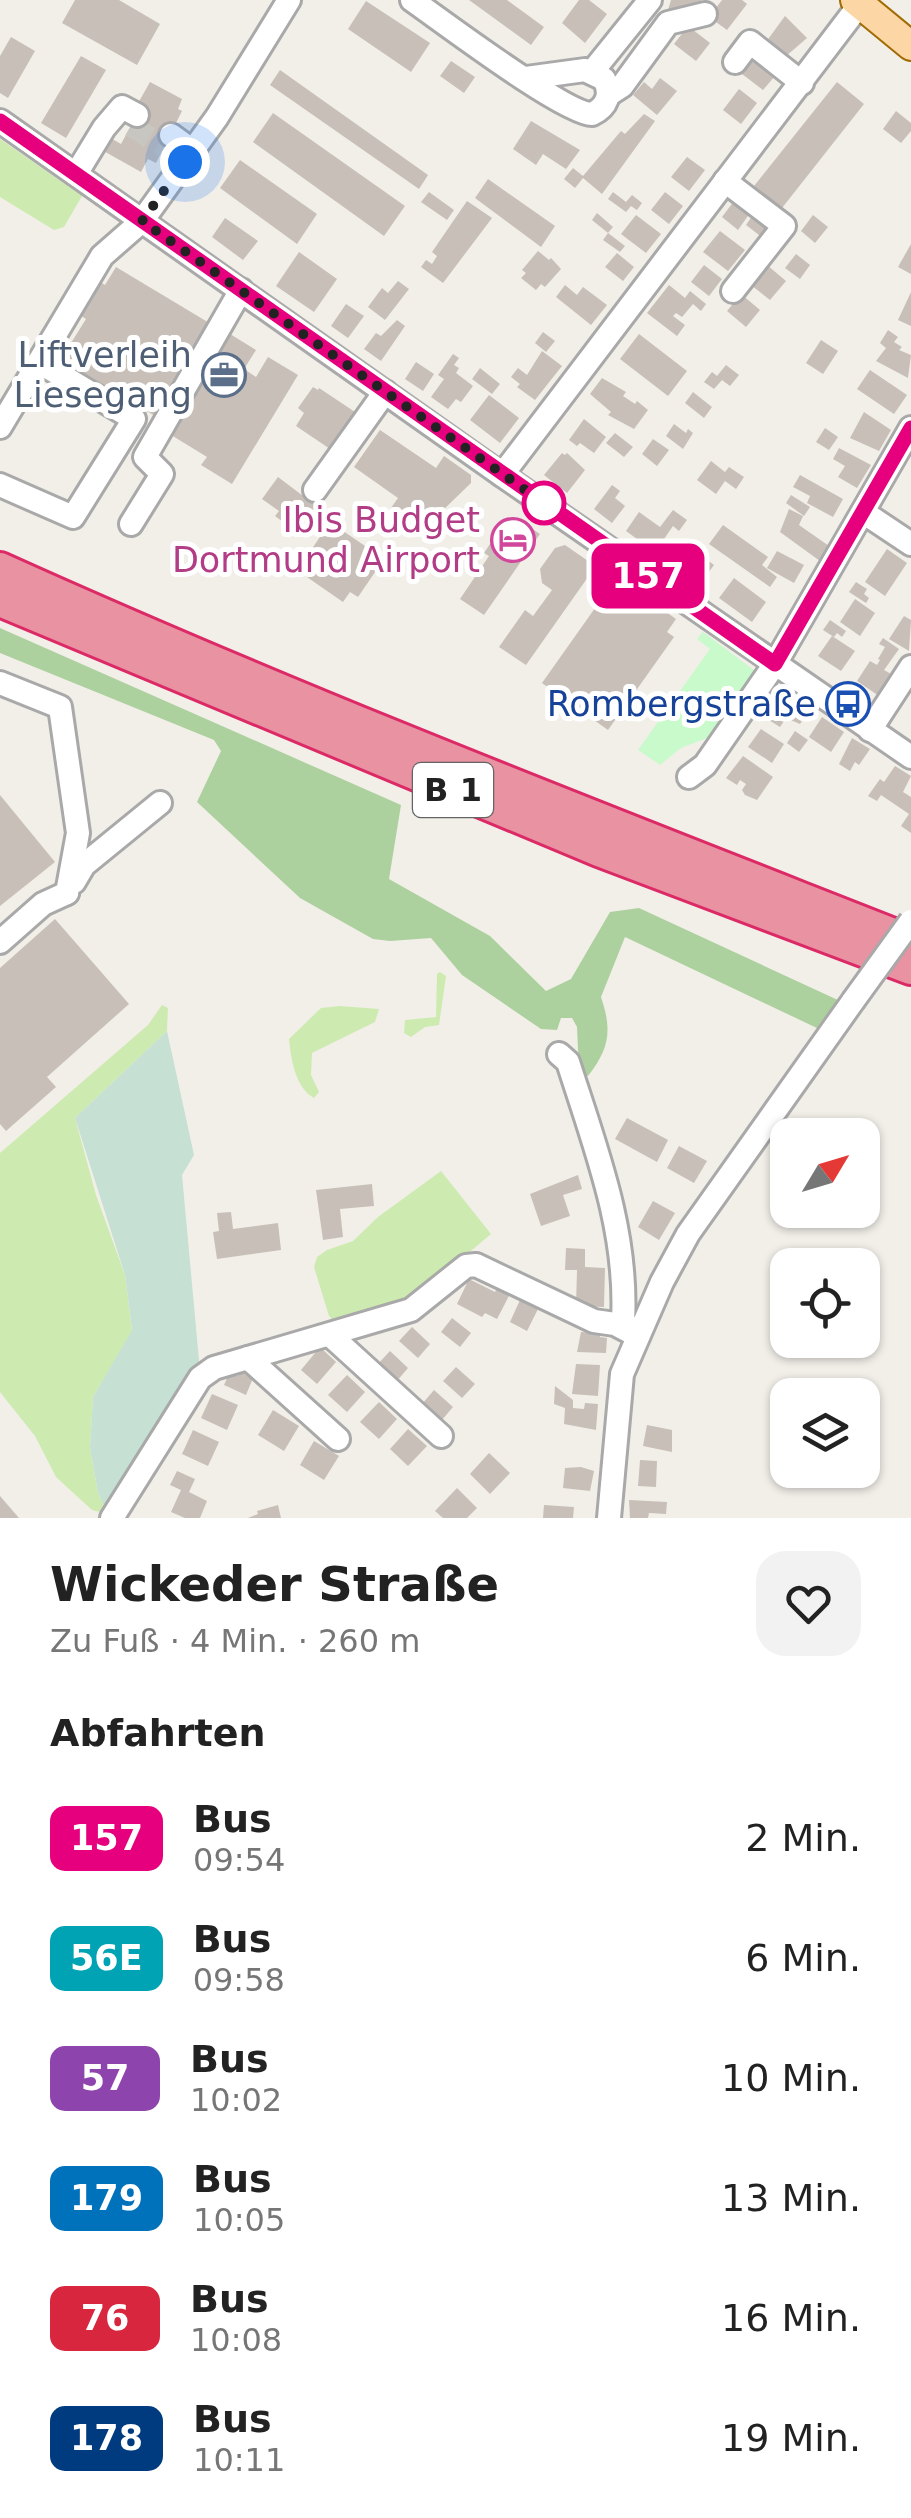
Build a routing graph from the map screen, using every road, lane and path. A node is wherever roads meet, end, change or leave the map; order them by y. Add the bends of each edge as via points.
1 (288, 0) edge
2 (412, 0) edge
3 (650, 0) edge
4 (859, 1) edge
5 (705, 14) dead end
6 (911, 46) edge
7 (735, 62) dead end
8 (592, 72) junction
9 (526, 78) junction
10 (802, 83) junction
11 (608, 95) junction
12 (0, 121) edge
13 (122, 125) dead end
14 (76, 174) junction
15 (725, 181) junction
16 (142, 221) junction
17 (241, 290) junction
18 (733, 291) dead end
19 (39, 362) junction
20 (386, 392) junction
21 (0, 427) edge
22 (911, 428) edge
23 (502, 474) junction
24 (0, 485) edge
25 (315, 490) dead end
26 (863, 512) junction
27 (131, 524) dead end
28 (911, 544) edge
29 (0, 570) edge
30 (0, 600) edge
31 (775, 664) junction
32 (911, 667) edge
33 (0, 683) edge
34 (870, 730) junction
35 (911, 757) edge
36 (688, 777) dead end
37 (160, 804) dead end
38 (67, 894) junction
39 (911, 920) edge
40 (0, 942) edge
41 (911, 942) edge
42 (911, 968) edge
43 (558, 1054) dead end
44 (330, 1335) junction
45 (638, 1336) junction
46 (248, 1358) junction
47 (441, 1436) dead end
48 (338, 1439) dead end
49 (112, 1518) edge
50 (609, 1518) edge

1 - 16 street via 217,118 175,154
2 - 9 street
3 - 8 street
4 - 6 main road
4 - 10 street
5 - 11 street via 668,24
7 - 10 street via 750,42
8 - 9 street
8 - 11 street via 604,79
9 - 11 street via 583,114 598,111
10 - 15 street
12 - 14 street
13 - 14 street
14 - 16 street
15 - 18 street via 784,226
15 - 23 street
16 - 17 street
16 - 19 street via 102,256
17 - 20 street
17 - 27 street via 145,457 162,474
19 - 21 street
19 - 24 street via 134,419 72,516
20 - 23 street
20 - 25 street
22 - 26 street
23 - 31 street
26 - 28 street
26 - 31 street
29 - 41 highway, B 1
30 - 42 highway, B 1 via 546,828
31 - 34 street
31 - 36 street via 706,765
32 - 34 street
33 - 38 street via 60,707 78,833
34 - 35 street
37 - 38 street via 84,865
38 - 40 street via 43,904
39 - 45 street, bridge via 688,1234
43 - 45 street via 568,1062 610,1196 624,1269 623,1321
44 - 45 street via 411,1310 476,1265
44 - 46 street
44 - 47 street
45 - 50 street via 619,1390
46 - 48 street
46 - 49 street via 200,1378

